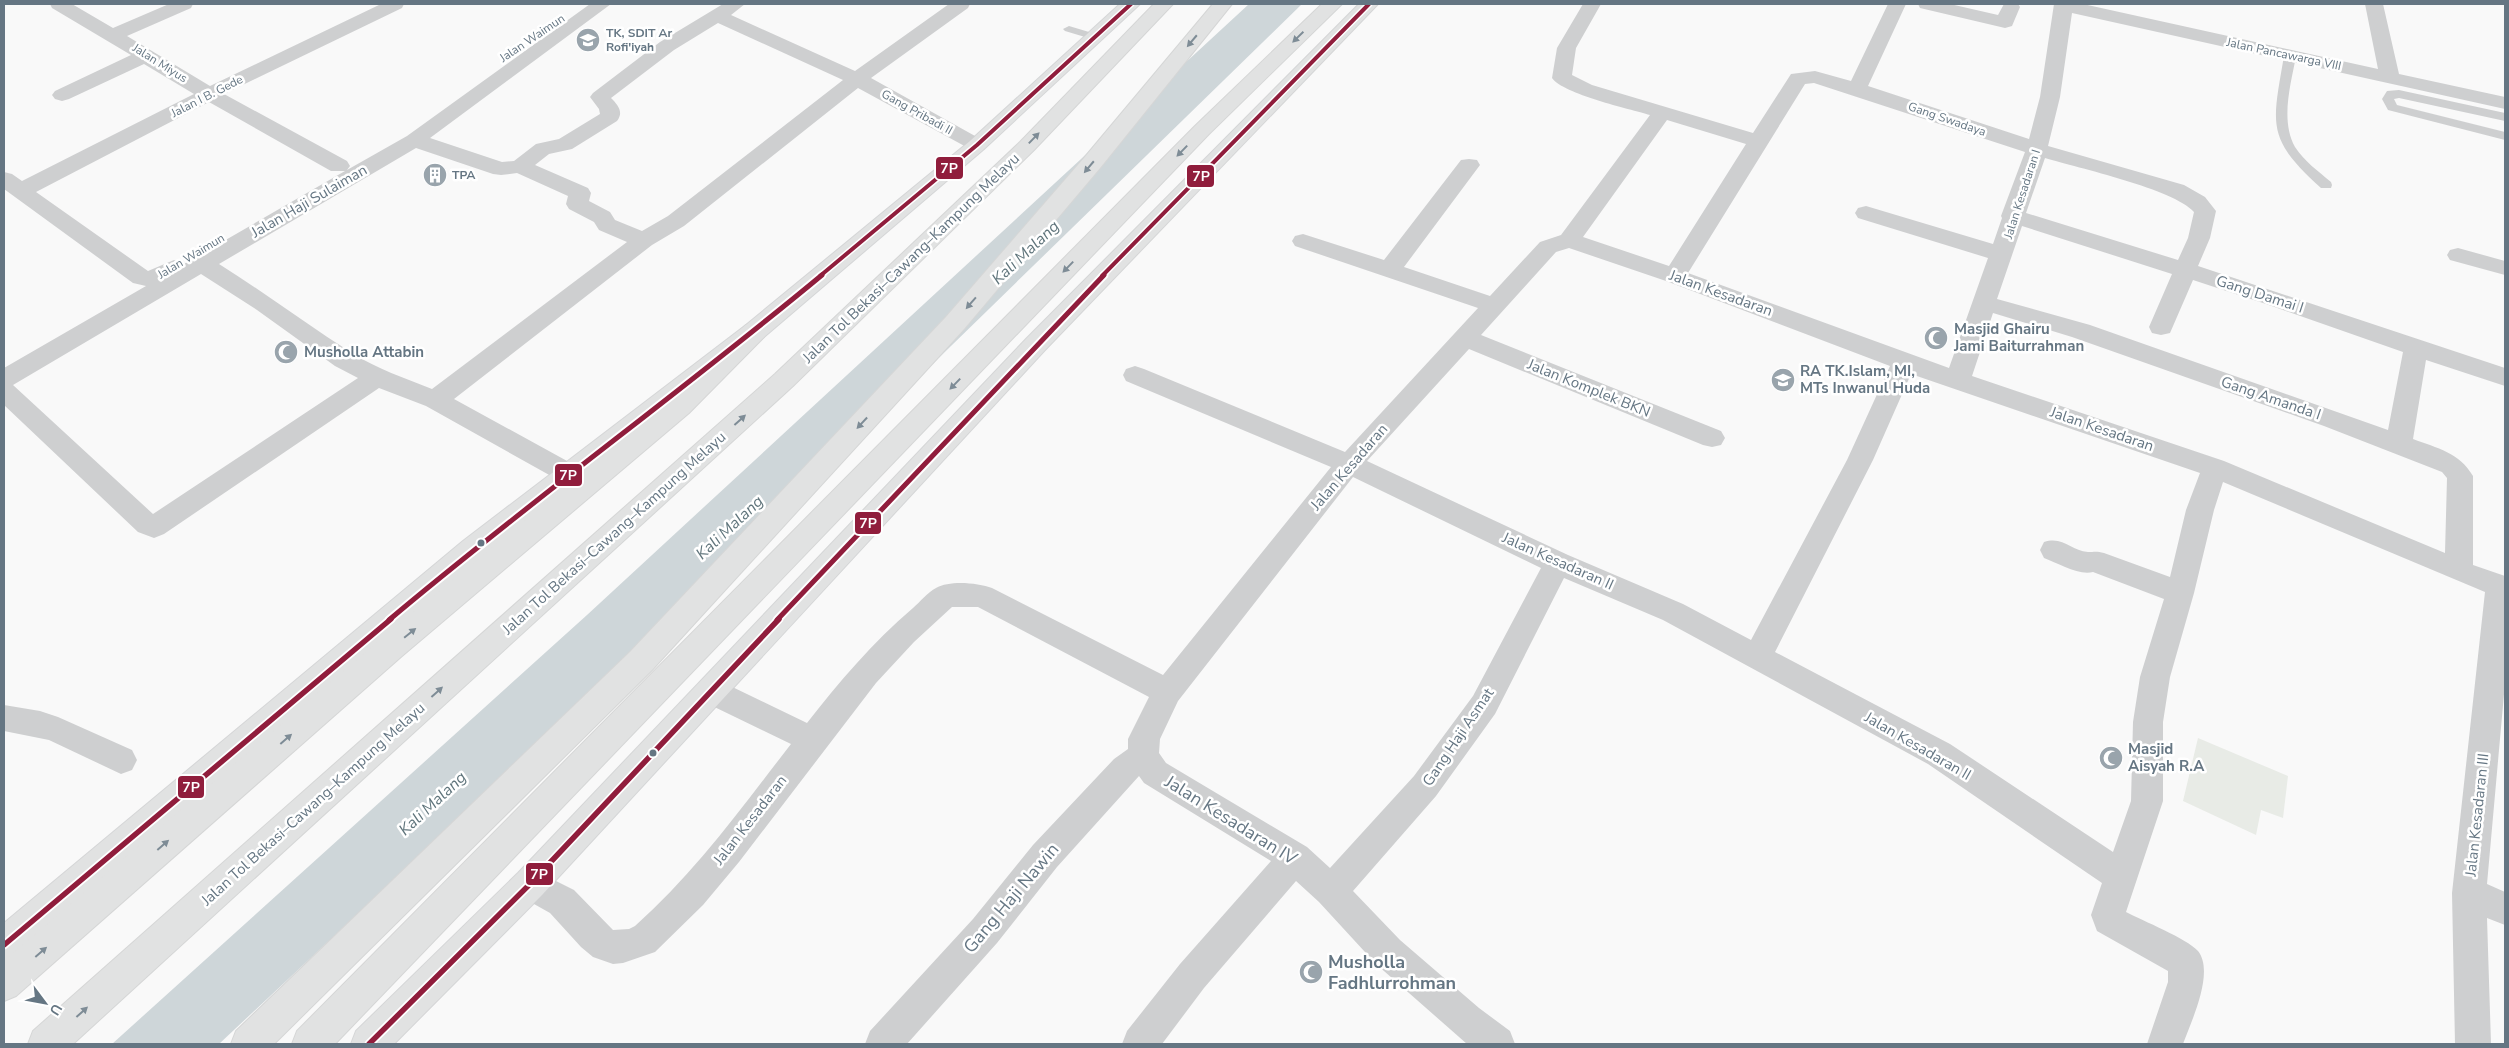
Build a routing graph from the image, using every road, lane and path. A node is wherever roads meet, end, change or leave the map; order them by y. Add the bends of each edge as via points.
1 (59, 4) edge
2 (184, 4) edge
3 (394, 4) edge
4 (583, 4) edge
5 (602, 4) edge
6 (736, 4) edge
7 (1131, 4) edge
8 (1164, 4) edge
9 (1223, 4) edge
10 (1333, 4) edge
11 (1370, 4) edge
12 (1592, 4) edge
13 (1897, 4) edge
14 (1927, 4) edge
15 (2064, 4) edge
16 (2374, 4) edge
17 (953, 5) edge
18 (2011, 7) dead end
19 (717, 16) junction
20 (1069, 29) dead end
21 (114, 35) junction
22 (1095, 37) junction
23 (147, 55) junction
24 (2290, 56) junction
25 (2390, 77) junction
26 (857, 79) junction
27 (1857, 88) junction
28 (209, 94) junction
29 (62, 95) dead end
30 (2505, 103) edge
31 (1663, 112) junction
32 (2505, 117) edge
33 (2505, 136) edge
34 (414, 140) junction
35 (1760, 141) junction
36 (977, 145) junction
37 (2037, 149) junction
38 (1469, 164) dead end
39 (339, 166) junction
40 (520, 166) junction
41 (12, 185) edge
42 (2326, 185) dead end
43 (1866, 213) dead end
44 (2012, 216) junction
45 (644, 240) junction
46 (1569, 240) junction
47 (1303, 241) dead end
48 (2002, 255) junction
49 (2458, 255) dead end
50 (202, 264) junction
51 (2505, 268) edge
52 (1390, 269) junction
53 (2186, 270) junction
54 (1674, 276) junction
55 (1985, 303) junction
56 (1496, 306) junction
57 (2161, 327) dead end
58 (755, 331) junction
59 (1466, 338) junction
60 (2416, 348) junction
61 (1904, 362) junction
62 (1135, 375) dead end
63 (377, 377) junction
64 (2505, 377) edge
65 (4, 379) edge
66 (1958, 379) junction
67 (4, 391) edge
68 (435, 400) junction
69 (1712, 438) dead end
70 (2399, 443) junction
71 (1349, 464) junction
72 (2215, 468) junction
73 (569, 474) junction
74 (2054, 550) dead end
75 (1558, 563) junction
76 (2459, 571) junction
77 (2503, 587) edge
78 (2180, 593) junction
79 (1757, 657) junction
80 (712, 690) junction
81 (1167, 692) junction
82 (4, 718) edge
83 (812, 740) junction
84 (1144, 756) junction
85 (121, 760) dead end
86 (1295, 858) junction
87 (2122, 878) junction
88 (530, 884) junction
89 (1331, 891) junction
90 (2469, 893) junction
91 (2505, 908) edge
92 (4, 946) edge
93 (4, 984) edge
94 (46, 1044) edge
95 (249, 1044) edge
96 (310, 1044) edge
97 (369, 1044) edge
98 (883, 1044) edge
99 (1140, 1044) edge
100 (1497, 1044) edge
101 (2165, 1044) edge
102 (2473, 1044) edge

1 - 21 street, Jalan Miyus
2 - 21 street
3 - 28 street, Jalan I B. Gede
4 - 39 street, Jalan Waimun
5 - 34 street, Jalan Haji Sulaiman
6 - 19 street
7 - 22 main road
94 -> 8 main road, Jalan Tol Bekasi–Cawang–Kampung Melayu via 784,380 1027,146
9 -> 95 main road via 955,323 641,662
10 -> 96 main road via 1202,130
11 - 80 main road via 1036,344
12 - 31 street via 1566,48 1562,78 1585,89
13 - 27 street
14 - 18 street via 2005,22
15 - 24 street, Jalan Pancawarga VIII
15 - 37 street, Jalan Kesadaran I via 2050,97
16 - 25 street
17 - 26 street
19 - 26 street, Gang Pribadi II
19 - 40 street via 667,46 600,97 609,106 610,117 565,145 544,148
20 - 22 lane
21 - 23 street, Jalan Miyus
22 - 36 main road
23 - 28 street, Jalan Miyus
23 - 29 street
24 - 25 street, Jalan Pancawarga VIII
24 - 42 lane via 2282,124 2288,144 2302,163
25 - 30 street, Jalan Pancawarga VIII
26 - 36 street, Gang Pribadi II
26 - 45 street via 676,221
27 - 35 street, Gang Swadaya via 1815,77 1798,78
27 - 37 street, Gang Swadaya
28 - 39 street, Jalan Miyus
28 - 41 street, Jalan I B. Gede
31 - 35 street
31 - 46 street
32 - 33 lane via 2399,94 2391,94 2388,99 2392,107
34 - 40 street via 501,169
34 - 50 street, Jalan Haji Sulaiman
35 - 54 street
36 - 58 main road
37 - 44 street, Jalan Kesadaran I
37 - 53 street, Gang Swadaya via 2176,190 2198,202 2205,211 2199,238
38 - 52 street
39 - 41 street, Jalan Waimun via 149,280 141,278
40 - 45 street via 580,194 577,204 602,217 607,225
43 - 48 street
44 - 48 street, Jalan Kesadaran I
44 - 53 street, Gang Damai I
45 - 68 street
46 - 54 street, Jalan Kesadaran
46 - 56 street, Jalan Kesadaran via 1548,247
47 - 52 street
48 - 55 street, Jalan Kesadaran I
49 - 51 street
50 - 63 street via 344,360
50 - 65 street, Jalan Haji Sulaiman
52 - 56 street
53 - 57 street
53 - 60 street, Gang Damai I
54 - 61 street, Jalan Kesadaran
55 - 66 street, Jalan Kesadaran I
55 - 70 street, Gang Amanda I via 2081,331
56 - 59 street, Jalan Kesadaran
58 - 73 main road
93 -> 58 main road via 392,647 680,407
59 - 69 street, Jalan Komplek BKN
59 - 71 street, Jalan Kesadaran
60 - 64 street, Gang Damai I
60 - 70 street
61 - 66 street, Jalan Kesadaran
61 - 79 street via 1860,460
62 - 71 street, Jalan Kesadaran II
63 - 67 street via 154,527 148,525
63 - 68 street
66 - 72 street, Jalan Kesadaran
68 - 73 street
70 - 76 street, Gang Amanda I via 2452,465 2460,476
71 - 75 street, Jalan Kesadaran II
71 - 81 street, Jalan Kesadaran
72 - 76 street, Jalan Kesadaran
72 - 78 street
73 - 92 main road via 473,549
74 - 78 street via 2087,563 2094,560
75 - 79 street, Jalan Kesadaran II via 1673,612
75 - 89 street, Gang Haji Asmat via 1484,705 1425,786
76 - 77 street, Jalan Kesadaran
77 - 90 street, Jalan Kesadaran III
78 - 87 street via 2155,677 2148,722 2147,801
79 - 87 street, Jalan Kesadaran II via 1939,754
80 - 83 street
80 - 88 main road
81 - 83 street, Jalan Kesadaran via 982,596 946,596 894,641
81 - 84 street, Jalan Kesadaran via 1144,739
82 - 85 street via 58,730
83 - 88 street, Jalan Kesadaran via 722,859 650,935 631,947 611,947 592,935 565,904
84 - 86 street, Jalan Kesadaran IV via 1155,773
84 - 98 street, Gang Haji Nawin via 1125,769 1045,856 985,931
86 - 89 street, Jalan Kesadaran IV
86 - 99 street via 1192,976
87 - 101 street via 2109,911 2109,920 2176,956 2188,970
88 - 97 main road
89 - 100 street, Jalan Kesadaran IV via 1388,952
90 - 91 street
90 - 102 street, Jalan Kesadaran III

